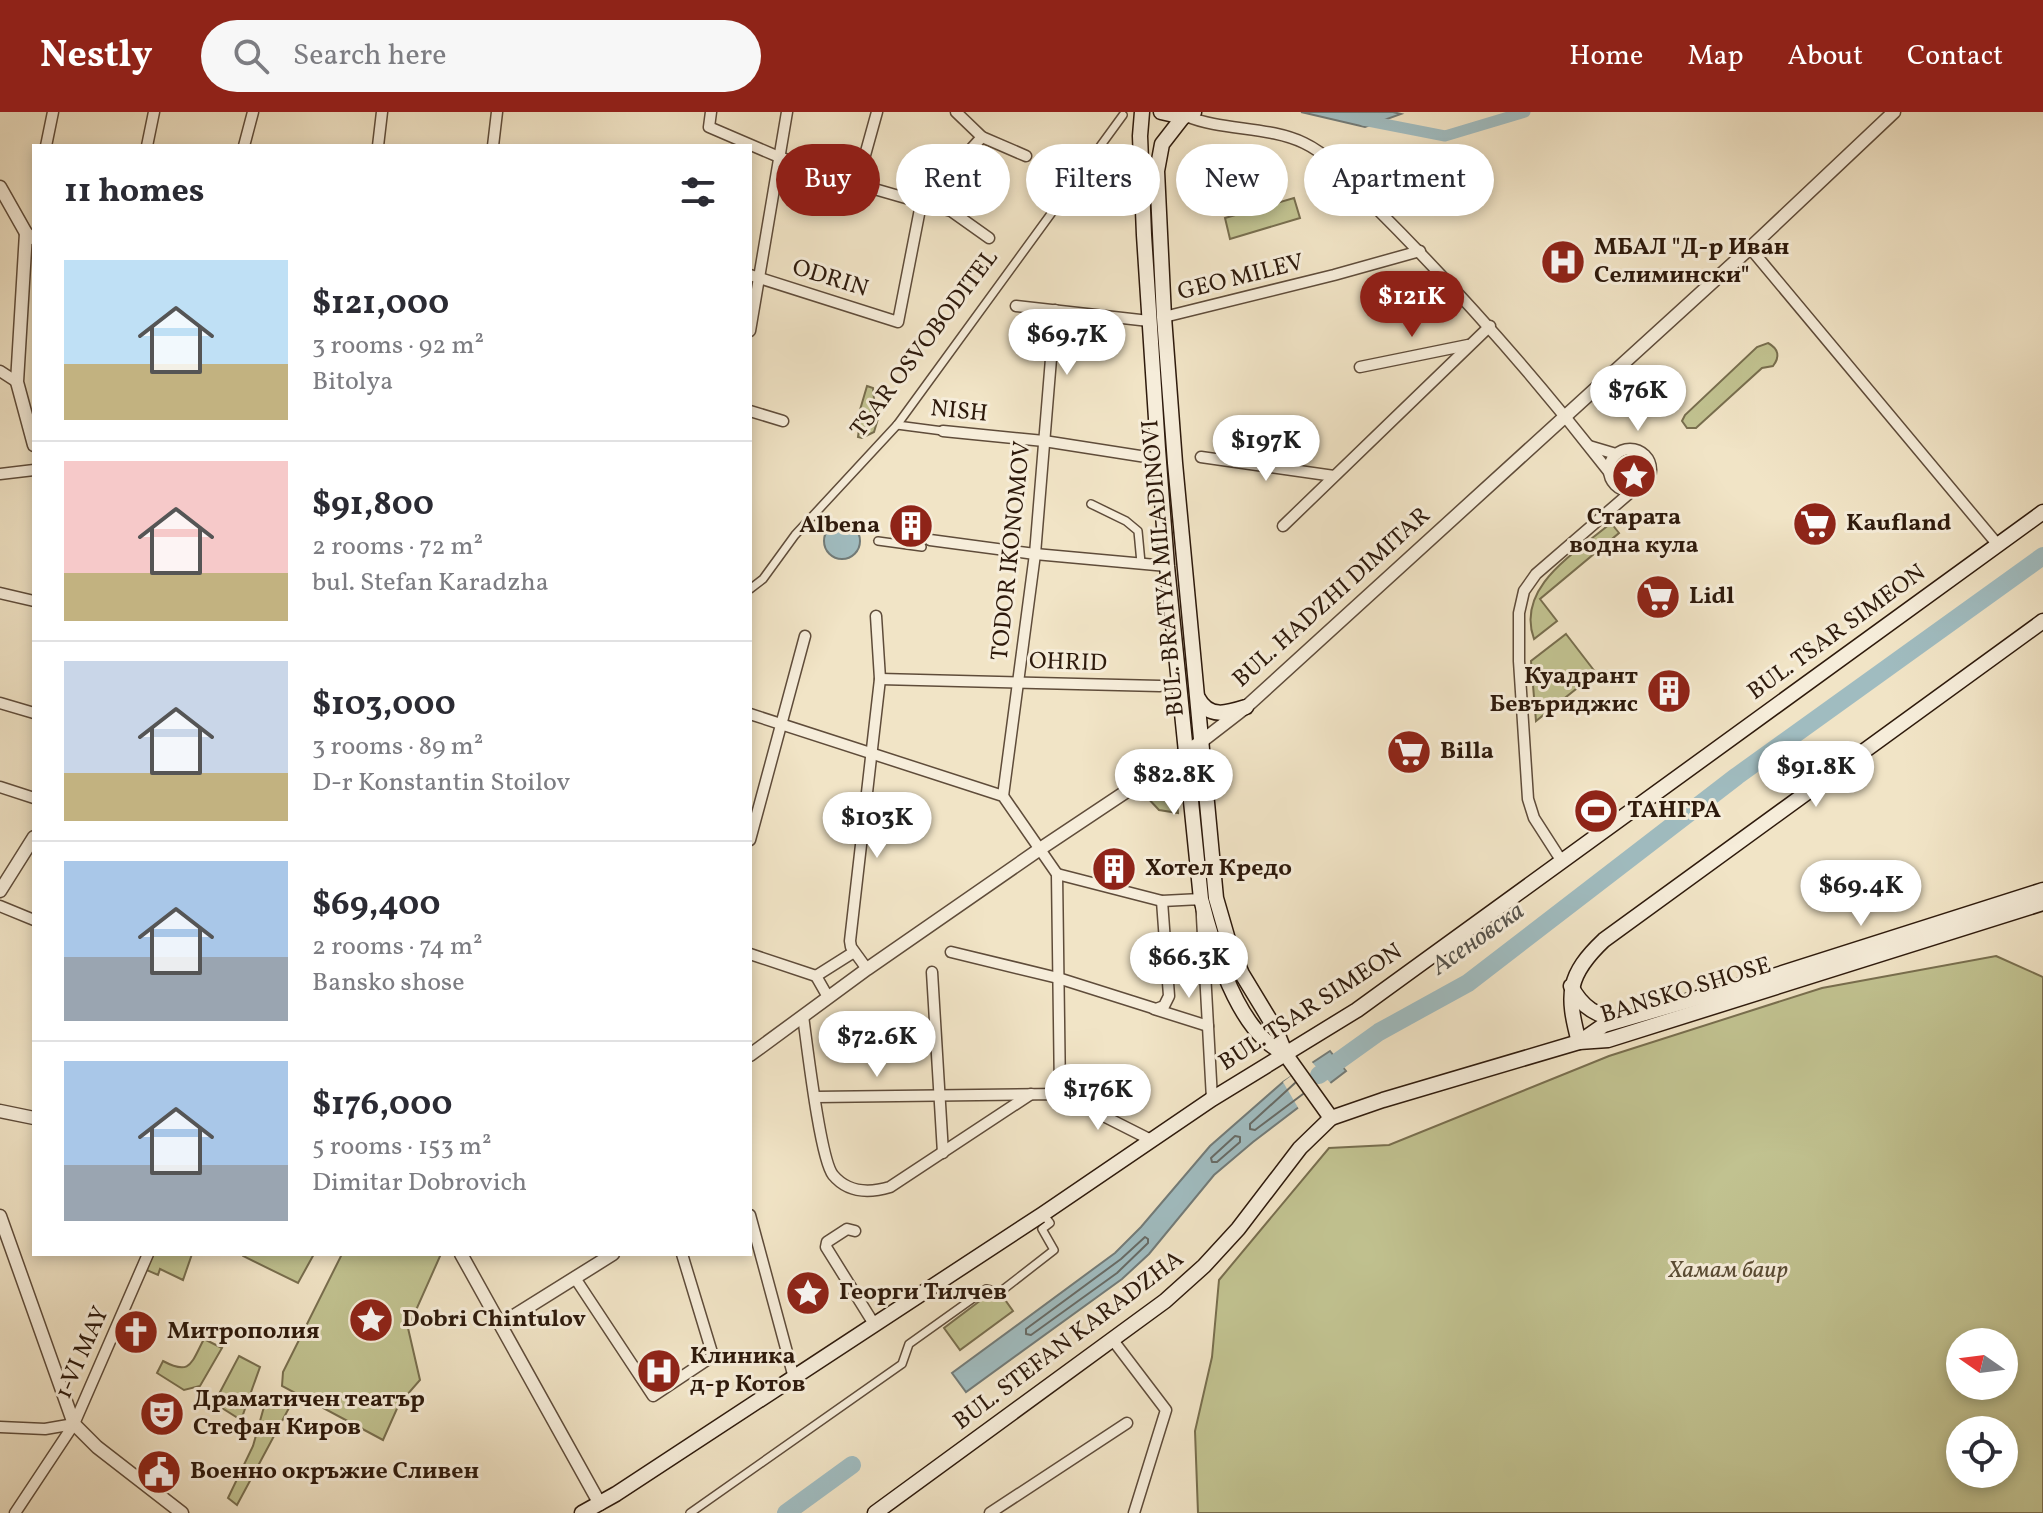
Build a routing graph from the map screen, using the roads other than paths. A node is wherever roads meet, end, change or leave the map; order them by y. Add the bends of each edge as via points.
1 (53, 112) edge
2 (154, 112) edge
3 (253, 112) edge
4 (382, 112) edge
5 (497, 112) edge
6 (711, 112) edge
7 (787, 112) edge
8 (877, 112) edge
9 (956, 112) edge
10 (1142, 112) edge
11 (1161, 112) edge
12 (1210, 112) edge
13 (1894, 112) edge
14 (1126, 114) edge
15 (1188, 115) edge
16 (969, 117) edge
17 (1219, 123) junction
18 (982, 137) junction
19 (46, 144) edge
20 (147, 144) edge
21 (245, 144) edge
22 (378, 144) edge
23 (493, 144) edge
24 (749, 144) edge
25 (781, 144) edge
26 (868, 144) edge
27 (976, 144) edge
28 (1136, 144) edge
29 (1141, 144) edge
30 (752, 145) edge
31 (776, 156) edge
32 (1026, 156) dead end
33 (776, 171) edge
34 (0, 187) edge
35 (919, 216) edge
36 (958, 216) edge
37 (1146, 216) edge
38 (30, 236) edge
39 (989, 238) dead end
40 (1750, 248) junction
41 (1420, 251) junction
42 (754, 276) edge
43 (32, 280) edge
44 (24, 291) junction
45 (752, 304) edge
46 (1016, 306) dead end
47 (1055, 310) junction
48 (1156, 319) junction
49 (1490, 326) junction
50 (1470, 345) junction
51 (1360, 367) dead end
52 (0, 371) edge
53 (17, 382) junction
54 (752, 412) edge
55 (1564, 416) junction
56 (783, 421) dead end
57 (897, 425) junction
58 (943, 431) joint
59 (32, 438) edge
60 (1044, 441) junction
61 (1589, 446) junction
62 (1616, 454) junction
63 (1201, 457) dead end
64 (1159, 459) junction
65 (32, 470) edge
66 (1609, 472) junction
67 (0, 474) edge
68 (1334, 476) junction
69 (1614, 484) junction
70 (1632, 491) junction
71 (1091, 504) dead end
72 (2043, 512) edge
73 (1608, 514) junction
74 (1283, 526) dead end
75 (878, 541) dead end
76 (926, 544) joint
77 (1998, 545) junction
78 (1035, 554) junction
79 (1141, 563) junction
80 (1167, 566) junction
81 (752, 587) edge
82 (0, 593) edge
83 (32, 601) edge
84 (876, 616) dead end
85 (2043, 621) edge
86 (805, 636) dead end
87 (880, 679) junction
88 (1017, 681) junction
89 (1160, 686) dead end
90 (1197, 697) junction
91 (0, 703) edge
92 (1246, 707) junction
93 (32, 712) edge
94 (752, 715) edge
95 (782, 724) junction
96 (1202, 741) junction
97 (1186, 751) junction
98 (872, 755) junction
99 (1149, 774) junction
100 (0, 787) edge
101 (1190, 789) junction
102 (1003, 796) junction
103 (32, 797) edge
104 (752, 833) edge
105 (32, 840) edge
106 (1040, 849) junction
107 (1561, 860) junction
108 (1057, 874) junction
109 (2043, 890) edge
110 (0, 891) edge
111 (1201, 899) junction
112 (1162, 901) junction
113 (2043, 903) edge
114 (0, 906) edge
115 (32, 919) edge
116 (854, 952) junction
117 (951, 952) dead end
118 (752, 955) edge
119 (867, 969) junction
120 (932, 972) dead end
121 (816, 976) junction
122 (1058, 978) junction
123 (1571, 986) junction
124 (828, 997) junction
125 (1152, 1009) junction
126 (803, 1016) junction
127 (1623, 1020) junction
128 (1208, 1026) junction
129 (1606, 1032) junction
130 (1579, 1042) junction
131 (752, 1054) edge
132 (1286, 1055) junction
133 (1031, 1094) junction
134 (1060, 1094) junction
135 (938, 1095) junction
136 (816, 1097) junction
137 (1212, 1099) junction
138 (2, 1112) edge
139 (32, 1118) edge
140 (1331, 1118) junction
141 (1151, 1140) junction
142 (943, 1153) junction
143 (1043, 1214) junction
144 (0, 1216) edge
145 (752, 1222) edge
146 (855, 1231) dead end
147 (147, 1256) edge
148 (462, 1256) edge
149 (610, 1256) edge
150 (683, 1256) edge
151 (575, 1278) junction
152 (501, 1324) junction
153 (874, 1324) junction
154 (1112, 1339) junction
155 (794, 1378) junction
156 (1127, 1423) dead end
157 (74, 1424) junction
158 (0, 1427) edge
159 (600, 1504) junction
160 (992, 1512) edge
161 (15, 1513) edge
162 (182, 1513) edge
163 (582, 1513) edge
164 (690, 1513) edge
165 (875, 1513) edge
166 (1134, 1513) edge

1 - 19 street
2 - 20 street
3 - 21 street
4 - 22 street
5 - 23 street
6 - 24 street via 709,127
7 - 25 street
8 - 26 street
9 - 16 street
10 - 29 main road, BUL. BRATYA MILADINOVI
11 - 15 main road
12 - 17 street
13 - 40 street, BUL. HADZHI DIMITAR
14 - 28 main road
14 - 57 street, TSAR OSVOBODITEL
15 - 17 street
15 - 48 main road, BUL. BRATYA MILADINOVI via 1165,137 1157,164
16 - 18 street
17 - 41 street via 1310,146
18 - 27 street
18 - 32 street
30 - 31 street
33 - 42 street
34 - 38 street
35 - 42 street, ODRIN via 898,322
36 - 39 street
37 - 48 main road, BUL. BRATYA MILADINOVI
38 - 44 street
40 - 55 street, BUL. HADZHI DIMITAR
40 - 77 street
41 - 48 street, GEO MILEV
41 - 49 street
42 - 45 street
43 - 44 street
44 - 53 street
46 - 47 street, GEO MILEV
47 - 48 street, GEO MILEV
47 - 60 street, TODOR IKONOMOV
48 - 64 main road, BUL. BRATYA MILADINOVI
48 - 90 main road, BUL. BRATYA MILADINOVI
49 - 50 street
49 - 55 street
50 - 51 street
50 - 68 street
52 - 53 street
53 - 59 street
54 - 56 street
55 - 61 street
55 - 92 street, BUL. HADZHI DIMITAR
57 - 58 street, NISH
57 - 81 street, TSAR OSVOBODITEL
58 - 60 street, NISH
60 - 64 street, NISH
60 - 78 street, TODOR IKONOMOV
61 - 62 street
61 - 66 street
62 - 66 street
62 - 70 street via 1633,449 1648,460 1648,480
63 - 68 street
64 - 80 main road, BUL. BRATYA MILADINOVI
65 - 67 street
66 - 69 street
68 - 74 street
69 - 70 street
69 - 73 street
70 - 73 street
71 - 79 street via 1138,531
72 - 77 main road, BUL. TSAR SIMEON
73 - 107 street via 1536,574 1524,591 1519,613 1528,799
75 - 76 street
76 - 78 street
77 - 107 main road, BUL. TSAR SIMEON
78 - 79 street
78 - 88 street, TODOR IKONOMOV
79 - 80 street
80 - 97 main road, BUL. BRATYA MILADINOVI
82 - 83 street
84 - 87 street
85 - 123 main road via 1604,940 1578,968
86 - 95 street
87 - 88 street, OHRID
87 - 98 street
88 - 89 street, OHRID
88 - 102 street, TODOR IKONOMOV
90 - 92 main road via 1213,713
90 - 96 main road, BUL. BRATYA MILADINOVI
91 - 93 street
92 - 96 street, BUL. HADZHI DIMITAR
94 - 95 street
95 - 98 street
95 - 104 street
96 - 97 street, BUL. HADZHI DIMITAR
96 - 132 main road, BUL. BRATYA MILADINOVI via 1216,898 1242,974
97 - 99 street, BUL. HADZHI DIMITAR
97 - 101 main road, BUL. BRATYA MILADINOVI
98 - 102 street
98 - 116 street via 850,941
99 - 101 main road via 1173,773
99 - 106 street, BUL. HADZHI DIMITAR
100 - 103 street
101 - 111 main road, BUL. BRATYA MILADINOVI
102 - 106 street
105 - 110 street
106 - 108 street
106 - 119 street, BUL. HADZHI DIMITAR
107 - 132 main road, BUL. TSAR SIMEON via 1357,1010
108 - 112 street
108 - 122 street
109 - 127 main road, BANSKO SHOSE
111 - 112 street
111 - 128 street, BUL. BRATYA MILADINOVI
111 - 132 main road, BUL. BRATYA MILADINOVI via 1228,983 1264,1039
112 - 125 street via 1169,996 1164,1006
113 - 129 main road, BANSKO SHOSE
114 - 115 street
116 - 119 street
116 - 121 street
117 - 122 street
118 - 121 street
119 - 124 street, BUL. HADZHI DIMITAR
120 - 135 street
121 - 124 street
122 - 125 street
122 - 134 street
123 - 127 main road via 1594,1013
123 - 130 main road
124 - 126 street, BUL. HADZHI DIMITAR
125 - 128 street
126 - 131 street, BUL. HADZHI DIMITAR
126 - 136 street
127 - 129 main road, BANSKO SHOSE
128 - 137 street, BUL. BRATYA MILADINOVI
129 - 130 main road, BANSKO SHOSE
130 - 140 main road, BUL. STEFAN KARADZHA
132 - 137 main road, BUL. TSAR SIMEON
132 - 140 main road, BUL. BRATYA MILADINOVI
133 - 134 street
133 - 135 street
133 - 142 street
134 - 141 street
135 - 136 street
135 - 142 street
136 - 142 street via 828,1168 847,1187 875,1192 890,1187
137 - 141 main road, BUL. TSAR SIMEON
138 - 139 street
140 - 154 main road, BUL. STEFAN KARADZHA via 1204,1266
141 - 143 main road, BUL. TSAR SIMEON
143 - 153 main road, BUL. TSAR SIMEON
143 - 164 street via 1050,1223 1042,1229 1054,1250 1000,1292 986,1289 909,1344 902,1364
144 - 157 street
145 - 155 street
146 - 153 street via 847,1229 826,1247
147 - 157 street, 1-VI MAY
148 - 152 street
149 - 151 street
150 - 151 street via 713,1356 653,1396
151 - 152 street
152 - 159 street
153 - 155 main road, BUL. TSAR SIMEON
154 - 165 main road, BUL. STEFAN KARADZHA
154 - 166 street via 1166,1410
155 - 159 main road, BUL. TSAR SIMEON
156 - 160 street
157 - 158 street
157 - 161 street, 1-VI MAY
157 - 162 street
159 - 163 main road, BUL. TSAR SIMEON

